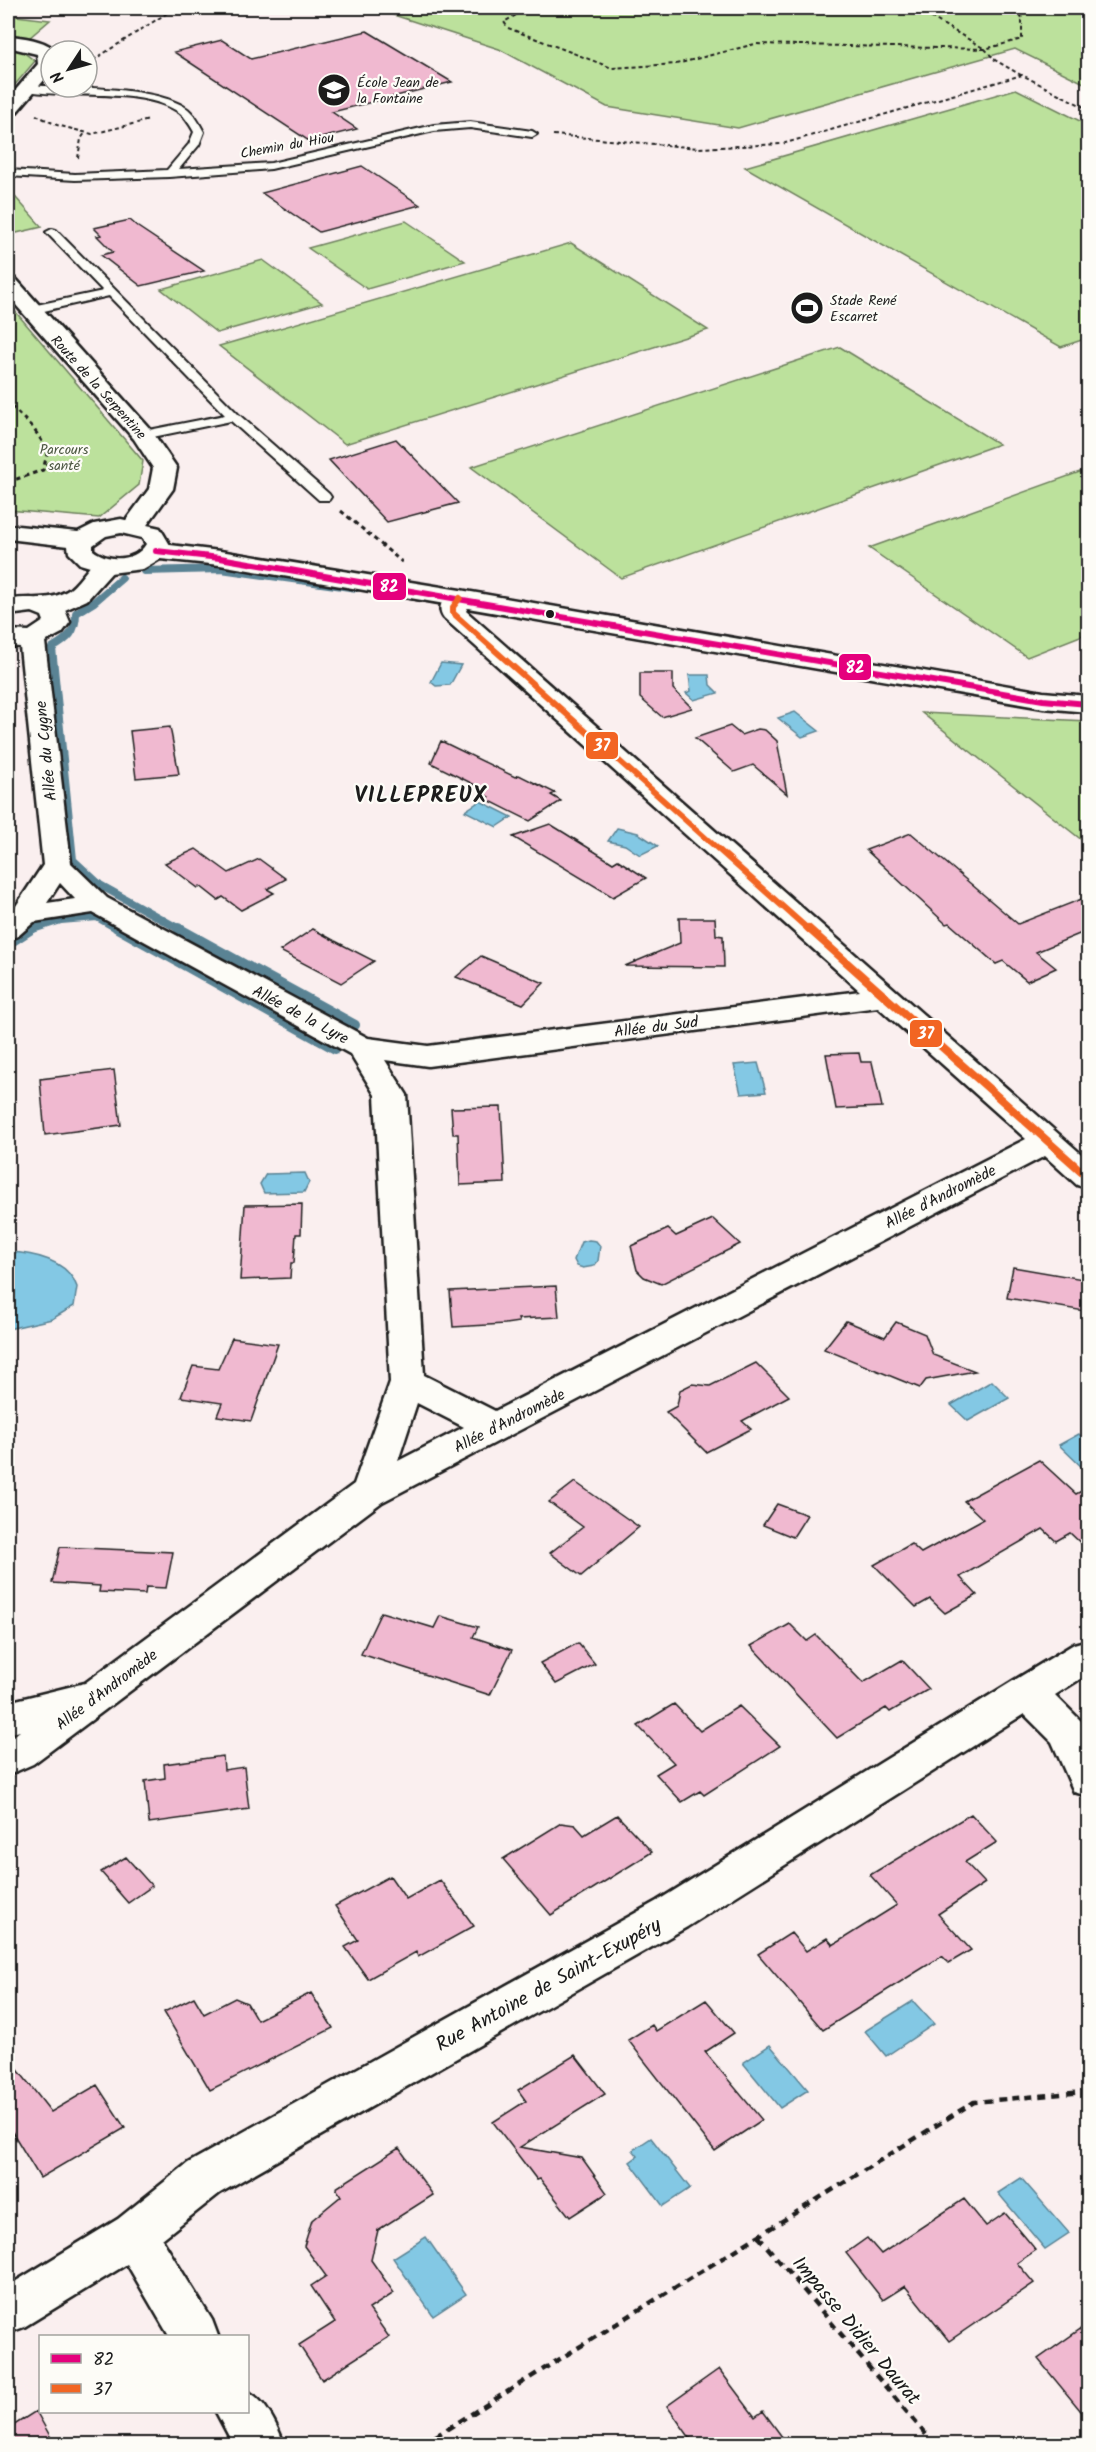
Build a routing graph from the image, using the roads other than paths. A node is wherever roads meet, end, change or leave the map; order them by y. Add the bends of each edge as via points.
1 (8, 42) edge
2 (27, 88) junction
3 (8, 110) edge
4 (532, 134) road end
5 (8, 173) edge
6 (169, 174) junction
7 (52, 232) dead end
8 (8, 284) edge
9 (113, 292) junction
10 (31, 310) junction
11 (234, 417) junction
12 (143, 435) junction
13 (324, 497) road end
14 (133, 527) junction
15 (8, 532) edge
16 (83, 540) junction
17 (156, 550) junction
18 (105, 565) junction
19 (460, 598) junction
20 (8, 608) edge
21 (49, 608) junction
22 (20, 638) edge
23 (1089, 704) edge
24 (57, 865) junction
25 (97, 904) junction
26 (16, 922) edge
27 (885, 997) junction
28 (361, 1047) junction
29 (428, 1056) junction
30 (391, 1095) junction
31 (1048, 1141) junction
32 (1089, 1177) edge
33 (407, 1382) junction
34 (495, 1427) junction
35 (369, 1492) junction
36 (1089, 1654) edge
37 (1027, 1692) junction
38 (100, 1693) junction
39 (8, 1718) edge
40 (8, 1759) edge
41 (1089, 1780) edge
42 (134, 2234) junction
43 (8, 2311) edge
44 (194, 2335) edge
45 (241, 2413) edge
46 (260, 2445) edge

1 - 2 street via 46,51 47,65
2 - 3 street
2 - 6 lane via 134,96 182,110 199,132 194,145
4 - 6 lane, Chemin du Hiou via 470,125 434,128 272,166
5 - 6 lane, Chemin du Hiou via 75,177
7 - 9 lane
8 - 10 street, Route de la Serpentine
9 - 10 lane
9 - 11 lane
10 - 12 street, Route de la Serpentine
11 - 12 lane
11 - 13 lane
12 - 14 street, Route de la Serpentine via 165,468 161,489
14 - 16 street via 98,531
14 - 17 street via 151,533 158,544
15 - 16 street
16 - 18 street via 81,553
17 - 18 street via 130,564
17 - 19 street
18 - 21 street via 78,595
19 - 23 street via 888,674
19 - 27 street via 453,613
20 - 21 street via 31,604
21 - 22 street via 57,622 49,632
22 - 24 street, Allée du Cygne
24 - 25 street, Allée de la Lyre
24 - 26 street
25 - 26 street
25 - 28 street, Allée de la Lyre
27 - 29 street, Allée du Sud
27 - 31 street
28 - 29 street, Allée du Sud
28 - 30 street, Allée de la Lyre
29 - 30 street
30 - 33 street, Allée de la Lyre
31 - 32 street
31 - 34 street, Allée d'Andromède
33 - 34 street
33 - 35 street, Allée de la Lyre
34 - 35 street, Allée d'Andromède
35 - 38 street, Allée d'Andromède
36 - 37 street, Rue Antoine de Saint-Exupéry
37 - 41 street via 1067,1732
37 - 42 street, Rue Antoine de Saint-Exupéry via 672,1914 204,2178
38 - 39 street
38 - 40 street, Allée d'Andromède
42 - 43 street, Rue Antoine de Saint-Exupéry
42 - 44 street
45 - 46 street

